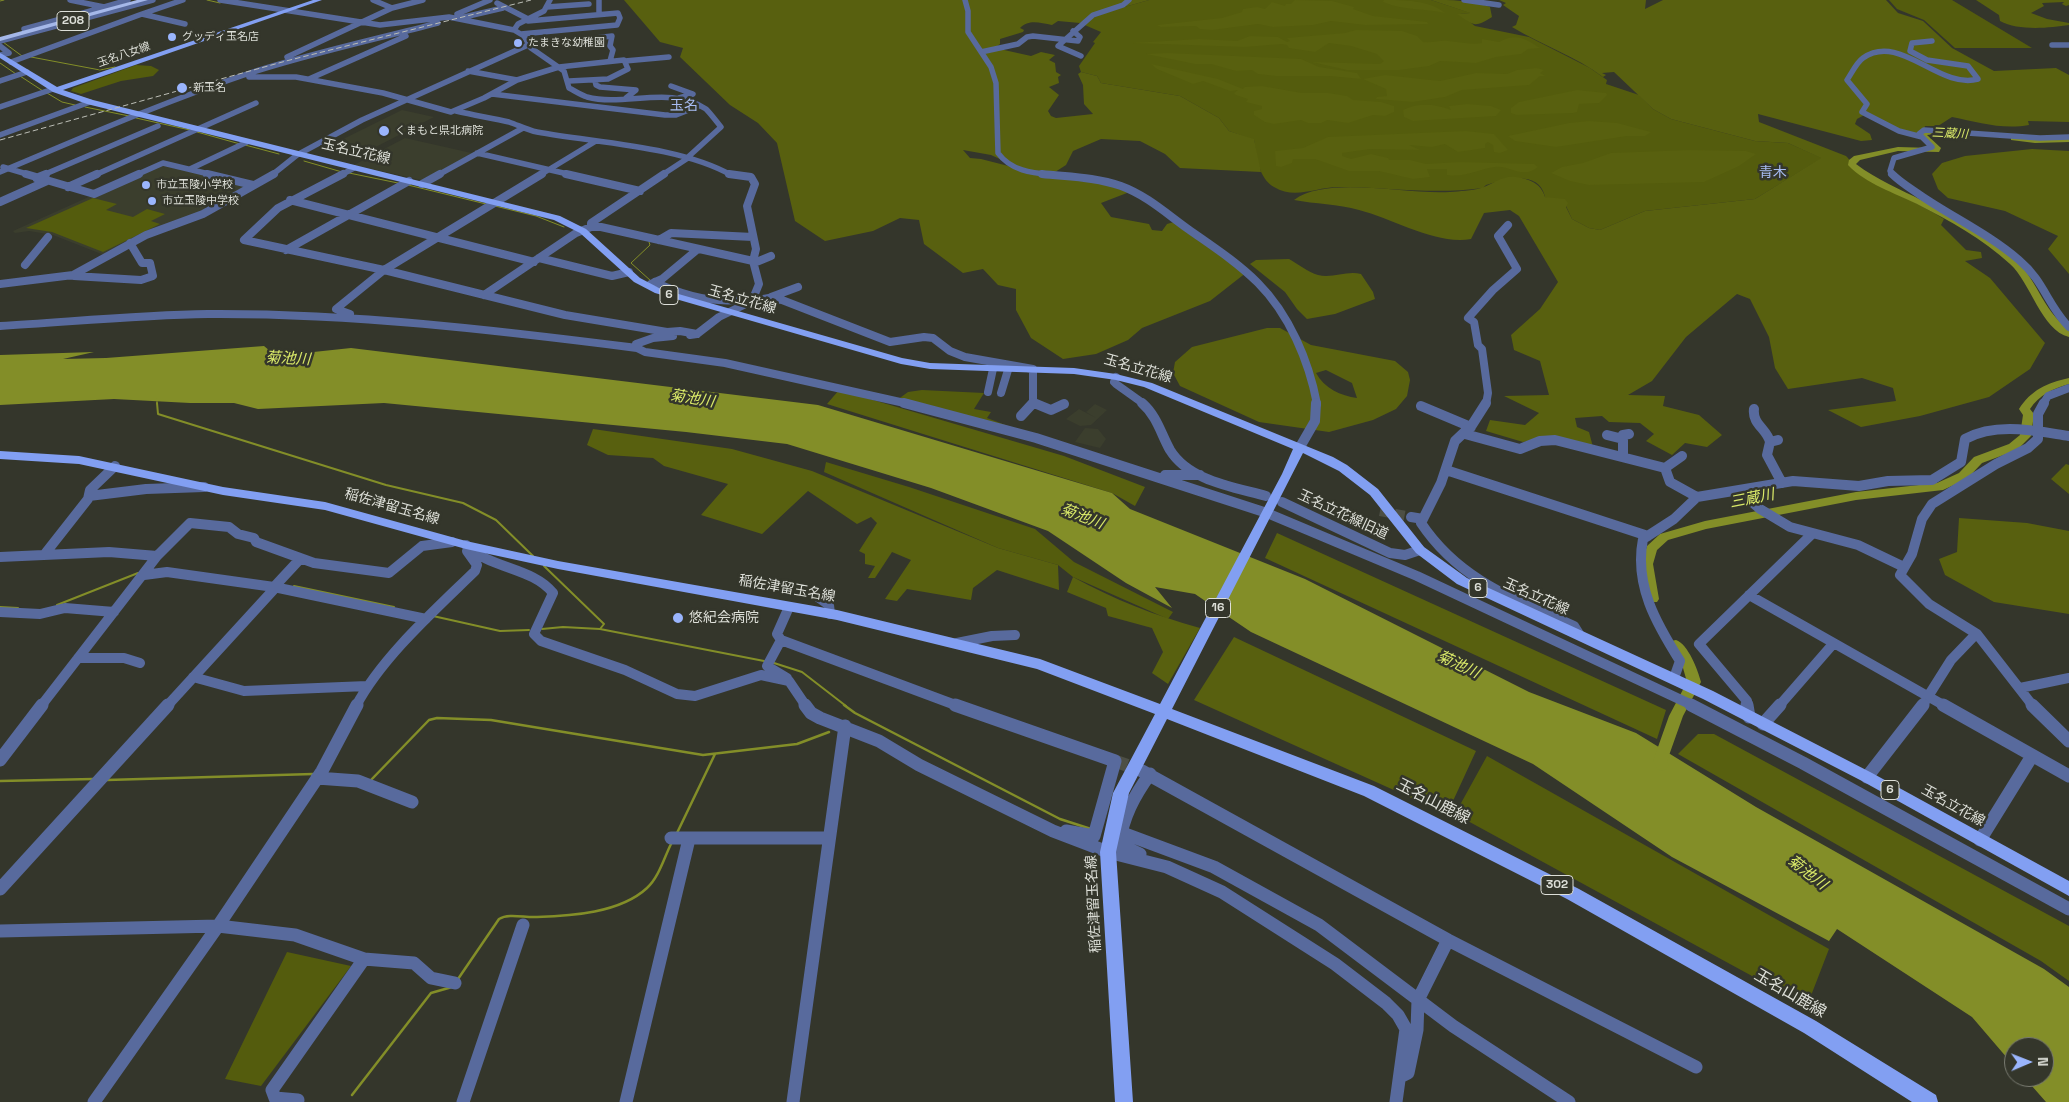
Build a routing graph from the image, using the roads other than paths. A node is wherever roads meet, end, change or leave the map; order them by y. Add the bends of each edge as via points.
1 (70, 0) edge
2 (129, 0) edge
3 (138, 0) edge
4 (145, 0) edge
5 (153, 0) edge
6 (183, 0) edge
7 (220, 0) edge
8 (319, 0) edge
9 (373, 0) edge
10 (423, 0) edge
11 (491, 0) edge
12 (550, 0) edge
13 (599, 0) edge
14 (965, 0) edge
15 (1129, 0) edge
16 (1464, 0) edge
17 (589, 4) dead end
18 (1499, 5) dead end
19 (104, 7) junction
20 (547, 7) junction
21 (392, 8) junction
22 (503, 8) junction
23 (288, 10) junction
24 (600, 13) junction
25 (142, 14) junction
26 (449, 17) junction
27 (456, 19) junction
28 (529, 20) junction
29 (360, 23) junction
30 (185, 24) dead end
31 (425, 26) junction
32 (514, 30) junction
33 (1073, 31) junction
34 (521, 34) junction
35 (1, 38) edge
36 (1063, 40) junction
37 (1932, 40) dead end
38 (528, 45) junction
39 (2052, 45) dead end
40 (2069, 45) edge
41 (0, 46) edge
42 (981, 52) junction
43 (0, 55) edge
44 (1080, 56) dead end
45 (669, 57) dead end
46 (610, 61) junction
47 (625, 61) junction
48 (11, 62) junction
49 (278, 64) junction
50 (587, 64) junction
51 (560, 67) junction
52 (468, 71) junction
53 (27, 72) junction
54 (241, 76) junction
55 (309, 79) junction
56 (517, 80) junction
57 (0, 81) edge
58 (569, 81) junction
59 (595, 81) junction
60 (672, 86) dead end
61 (50, 91) junction
62 (492, 94) junction
63 (626, 98) junction
64 (680, 98) junction
65 (407, 99) junction
66 (90, 102) junction
67 (256, 103) dead end
68 (699, 106) junction
69 (0, 107) edge
70 (456, 111) junction
71 (136, 116) junction
72 (158, 126) dead end
73 (522, 128) junction
74 (199, 129) junction
75 (0, 135) edge
76 (1922, 137) junction
77 (2069, 137) edge
78 (596, 140) junction
79 (243, 144) junction
80 (476, 154) junction
81 (297, 155) junction
82 (688, 158) junction
83 (354, 168) junction
84 (2, 169) edge
85 (190, 169) junction
86 (548, 170) junction
87 (36, 178) junction
88 (47, 181) junction
89 (409, 181) junction
90 (422, 184) junction
91 (253, 185) junction
92 (68, 187) junction
93 (640, 191) junction
94 (290, 200) junction
95 (0, 202) edge
96 (495, 202) junction
97 (351, 214) junction
98 (1508, 225) dead end
99 (587, 229) junction
100 (48, 237) dead end
101 (439, 237) junction
102 (753, 237) junction
103 (659, 240) junction
104 (130, 243) junction
105 (698, 249) junction
106 (286, 250) junction
107 (771, 256) dead end
108 (39, 257) dead end
109 (536, 260) junction
110 (754, 262) junction
111 (25, 265) junction
112 (384, 270) junction
113 (628, 272) junction
114 (73, 275) junction
115 (19, 282) junction
116 (0, 284) edge
117 (651, 284) junction
118 (798, 287) dead end
119 (484, 295) junction
120 (769, 298) junction
121 (752, 301) junction
122 (727, 312) junction
123 (360, 318) junction
124 (0, 326) edge
125 (2069, 327) edge
126 (697, 334) junction
127 (637, 348) junction
128 (993, 369) junction
129 (1034, 369) junction
130 (1008, 370) junction
131 (1116, 377) junction
132 (2069, 388) edge
133 (988, 392) dead end
134 (1001, 393) dead end
135 (1033, 403) junction
136 (1064, 404) dead end
137 (1421, 406) dead end
138 (1754, 409) dead end
139 (1021, 416) dead end
140 (1468, 430) junction
141 (2029, 431) junction
142 (1608, 436) dead end
143 (2069, 436) edge
144 (1300, 447) junction
145 (0, 455) edge
146 (1623, 456) junction
147 (1682, 456) dead end
148 (115, 466) junction
149 (1665, 468) junction
150 (1446, 470) junction
151 (1149, 474) junction
152 (1201, 476) junction
153 (1782, 483) junction
154 (204, 487) junction
155 (1739, 491) junction
156 (89, 496) junction
157 (1266, 496) dead end
158 (1697, 497) junction
159 (1282, 502) dead end
160 (1266, 515) junction
161 (1411, 517) tunnel mouth
162 (1423, 519) junction
163 (1812, 534) junction
164 (1648, 536) junction
165 (452, 542) junction
166 (466, 545) junction
167 (1420, 550) junction
168 (44, 555) junction
169 (157, 556) junction
170 (0, 557) edge
171 (300, 559) junction
172 (1904, 567) junction
173 (146, 572) junction
174 (277, 585) junction
175 (812, 593) dead end
176 (1748, 595) junction
177 (789, 607) junction
178 (0, 612) edge
179 (114, 612) junction
180 (830, 614) junction
181 (430, 616) junction
182 (1579, 634) junction
183 (1976, 634) junction
184 (1015, 635) dead end
185 (781, 640) junction
186 (956, 643) junction
187 (1833, 644) junction
188 (78, 658) junction
189 (140, 663) dead end
190 (193, 677) junction
191 (1674, 678) junction
192 (2069, 678) edge
193 (789, 681) junction
194 (367, 686) junction
195 (2020, 688) junction
196 (1929, 697) junction
197 (1167, 705) junction
198 (1756, 721) junction
199 (845, 726) junction
200 (2069, 742) edge
201 (2032, 756) junction
202 (0, 760) edge
203 (319, 774) junction
204 (2069, 776) edge
205 (1868, 777) junction
206 (412, 802) dead end
207 (1053, 831) junction
208 (1120, 832) junction
209 (670, 838) dead end
210 (828, 838) junction
211 (689, 839) junction
212 (1980, 840) junction
213 (1108, 852) junction
214 (1167, 867) junction
215 (0, 889) edge
216 (2069, 889) edge
217 (2069, 909) edge
218 (523, 925) dead end
219 (218, 926) junction
220 (0, 931) edge
221 (1448, 940) junction
222 (364, 959) junction
223 (455, 982) dead end
224 (1418, 1007) junction
225 (1696, 1067) dead end
226 (1400, 1077) junction
227 (301, 1101) edge
228 (94, 1102) edge
229 (463, 1102) edge
230 (626, 1102) edge
231 (793, 1102) edge
232 (1124, 1102) edge
233 (1396, 1102) edge
234 (1569, 1102) edge
235 (1929, 1102) edge

1 - 19 street
2 - 19 street
3 - 35 highway, 208
4 - 35 highway, 208
5 - 35 street
6 - 25 street
7 - 23 street
8 - 23 main road, 玉名八女線
9 - 21 street
10 - 21 street
11 - 22 street
11 - 26 street
12 - 20 street
13 - 24 street
14 - 42 street via 968,32
15 - 33 street via 1093,14
16 - 18 street
17 - 20 street
19 - 35 street
20 - 28 street
21 - 29 street
22 - 27 street
22 - 28 street
23 - 29 street
23 - 61 main road, 玉名八女線
24 - 28 street
24 - 34 street via 618,13 620,18 617,24
25 - 30 street
25 - 48 street
26 - 27 street
26 - 29 street via 386,25
27 - 31 street
27 - 32 street
28 - 32 street via 518,24
29 - 49 street via 275,62
31 - 49 street
31 - 55 street
32 - 34 street
33 - 36 street
33 - 36 street via 1080,36 1078,41
34 - 38 street
36 - 42 street via 1033,36 1018,44
36 - 44 street via 1058,46
37 - 76 street via 1917,41 1909,48 1927,60 1968,66 1978,79 1964,82 1950,79 1920,62 1895,53 1881,52 1861,60 1847,80 1867,104 1862,112 1899,131
38 - 46 street via 612,36 610,46 614,50
38 - 51 street
38 - 52 street
39 - 40 street
41 - 43 street via 9,53
42 - 144 street via 996,82 997,145 1003,161 1028,172 1096,179 1132,191 1247,272 1272,297 1285,317 1316,396 1316,418
43 - 48 main road
45 - 47 street
46 - 47 street
46 - 50 street
47 - 59 street via 628,69 615,77
48 - 53 main road
49 - 54 street
50 - 51 street
50 - 59 street via 599,72
51 - 56 street
51 - 58 street
52 - 56 street
52 - 65 street
53 - 57 street
53 - 61 main road
54 - 55 street
54 - 71 street
55 - 65 street
56 - 62 street
58 - 59 street
58 - 63 street via 569,88 579,94
59 - 63 street via 600,87 636,90
60 - 64 street via 692,94
61 - 66 main road, 玉名立花線 / 6
61 - 69 street
62 - 68 street via 662,115 676,115
62 - 70 street
63 - 64 street
64 - 68 street
65 - 70 street via 444,111
65 - 81 street
66 - 71 main road, 玉名立花線 / 6
66 - 75 street
67 - 74 street
68 - 82 street via 721,127
70 - 73 street via 501,120
71 - 74 main road, 玉名立花線 / 6
71 - 84 street
72 - 87 street
73 - 78 street
73 - 80 street
74 - 79 main road, 玉名立花線 / 6
74 - 92 street
76 - 77 street via 1919,134 1924,130
76 - 125 street via 1932,147 1894,158 1892,174 2031,270 2041,282 2056,313
78 - 82 street
78 - 86 street
79 - 81 main road, 玉名立花線 / 6
79 - 85 street
80 - 86 street
80 - 90 street
81 - 83 main road, 玉名立花線 / 6
81 - 91 street via 271,176
82 - 93 street
82 - 102 street via 720,168 730,175 754,179 747,206
83 - 89 main road, 玉名立花線 / 6
83 - 94 street
84 - 87 street
85 - 91 street
85 - 92 street via 163,163 94,194
86 - 93 street
86 - 96 street
87 - 88 street
88 - 92 street
88 - 95 street
89 - 90 main road, 玉名立花線 / 6
89 - 97 street
90 - 96 main road, 玉名立花線 / 6
91 - 104 street via 203,214
93 - 99 street via 591,223
94 - 97 street
94 - 106 street via 244,240
96 - 99 main road, 玉名立花線 / 6
96 - 101 street
97 - 101 street
97 - 106 street
98 - 140 street via 1498,236 1517,269 1468,318 1474,322 1478,345 1482,349 1481,360 1489,394
99 - 103 street, 6 via 602,227
99 - 109 street
99 - 113 main road, 玉名立花線 / 6
100 - 111 street
101 - 109 street
101 - 112 street
102 - 103 street via 671,234
102 - 110 street via 756,249
103 - 105 street, 6
104 - 114 street
104 - 114 street via 142,263 150,263 152,276 132,280
105 - 110 street, 6
105 - 117 street via 662,279
106 - 112 street
107 - 110 street
108 - 111 street
109 - 113 street via 612,276
109 - 119 street
110 - 121 street via 759,284
111 - 115 street
112 - 119 street
112 - 123 street via 336,309
113 - 117 main road, 玉名立花線 / 6
114 - 115 street
115 - 116 street
117 - 121 street via 721,302
117 - 122 main road, 玉名立花線 / 6 via 678,298
118 - 120 street
119 - 126 street via 565,315
120 - 121 street, 6
120 - 129 street, 6 via 841,321 890,342 933,338 965,357
121 - 122 street
122 - 126 street
122 - 128 main road, 玉名立花線 / 6 via 901,361
123 - 124 street via 198,314
123 - 127 street
126 - 127 street via 653,338 636,344
127 - 151 street via 645,352 725,362 869,394 1036,438
128 - 130 main road, 玉名立花線 / 6
128 - 133 street
129 - 130 main road, 玉名立花線 / 6
129 - 131 main road, 玉名立花線 / 6
129 - 135 street
130 - 134 street
131 - 144 main road, 玉名立花線 / 6 via 1148,386
131 - 152 street via 1116,386 1130,392 1151,412 1173,454
132 - 141 street via 2048,396
135 - 136 street via 1051,410
135 - 139 street
137 - 140 street
138 - 153 street via 1755,422 1774,441 1767,455
140 - 146 street via 1520,448 1555,440
140 - 150 street via 1456,440
141 - 143 street
141 - 153 street via 1989,430 1971,435 1965,439 1961,462 1932,480 1888,481 1859,486 1800,481
141 - 172 street via 2038,439 2028,448 1932,504 1922,519 1912,554
142 - 146 street via 1626,436
144 - 160 main road, 16
144 - 167 main road, 玉名立花線 / 6 via 1344,468 1374,492
145 - 148 main road, 稲佐津留玉名線 / 302 via 79,460
146 - 149 street
147 - 149 street
148 - 154 main road, 稲佐津留玉名線 / 302
148 - 156 street via 90,490
149 - 158 street via 1670,482
150 - 162 street
150 - 164 street
151 - 152 street
151 - 160 street
152 - 157 street
153 - 155 street
154 - 156 street via 188,490 151,488
154 - 165 main road, 稲佐津留玉名線 / 302 via 325,506
155 - 158 street
155 - 163 street via 1790,527
156 - 168 street
158 - 164 street via 1674,519
159 - 167 street, 玉名立花線旧道 via 1390,553 1404,555
160 - 197 main road, 16
160 - 217 street via 1417,576 1676,696
161 - 162 street
162 - 182 street via 1421,523 1428,536 1457,566 1487,586 1574,626
163 - 172 street via 1858,545
163 - 176 street
164 - 191 street via 1643,539 1640,549 1644,586 1656,622 1680,661
165 - 166 main road, 稲佐津留玉名線 / 302
165 - 171 street via 422,546 389,573
166 - 177 main road, 稲佐津留玉名線 / 302
166 - 181 street via 477,565 475,571
166 - 193 street via 475,554 545,583 553,592 551,603 536,625 534,634 541,641 625,670 677,694 695,696 761,675
167 - 182 main road, 玉名立花線 / 6 via 1462,581
168 - 169 street via 109,552
168 - 170 street
169 - 171 street via 190,523 229,527 238,534
169 - 173 street
171 - 174 street
172 - 183 street via 1900,575 1910,587 1929,604
173 - 174 street
173 - 179 street
174 - 181 street
174 - 190 street
175 - 180 street via 829,605
176 - 187 street
176 - 198 street via 1699,644 1746,701
177 - 180 main road, 稲佐津留玉名線 / 302
177 - 185 street via 777,634
178 - 179 street via 40,614 65,608
179 - 188 street
180 - 186 main road, 稲佐津留玉名線 / 302
181 - 194 street
182 - 191 main road, 玉名立花線 / 6
183 - 195 street
183 - 196 street via 1951,660
184 - 186 street
185 - 193 street via 769,663
185 - 207 street via 1115,761 1094,836
186 - 197 main road, 稲佐津留玉名線 / 302 via 1040,664
187 - 196 street
187 - 198 street
188 - 189 street via 124,658
188 - 202 street
190 - 194 street via 244,691
190 - 215 street
191 - 198 main road, 玉名立花線 / 6
192 - 195 street
193 - 199 street via 811,713
194 - 203 street
195 - 200 street
196 - 201 street
196 - 205 street
197 - 213 main road, 稲佐津留玉名線 via 1121,793
197 - 235 main road, 玉名山鹿線 / 302 via 1369,791 1573,894 1810,1027
198 - 205 main road, 玉名立花線 / 6
199 - 207 street
199 - 210 street
201 - 204 street
201 - 212 street
203 - 206 street via 358,781
203 - 219 street
205 - 212 main road, 玉名立花線 / 6
207 - 213 street
208 - 214 street via 1119,844
208 - 221 street via 1125,812 1146,773
208 - 224 street via 1214,867 1320,925
209 - 211 street
210 - 211 street
210 - 231 street
211 - 230 street
212 - 216 main road, 玉名立花線 / 6
213 - 214 street
213 - 232 main road, 稲佐津留玉名線
214 - 226 street via 1222,892 1255,912 1336,964 1386,1003 1406,1030
218 - 229 street
219 - 220 street
219 - 222 street via 295,935
219 - 228 street
221 - 224 street
221 - 225 street
222 - 223 street via 414,963 431,978
222 - 227 street via 272,1090 276,1098
224 - 226 street via 1408,1073
224 - 234 street via 1453,1026
226 - 233 street

